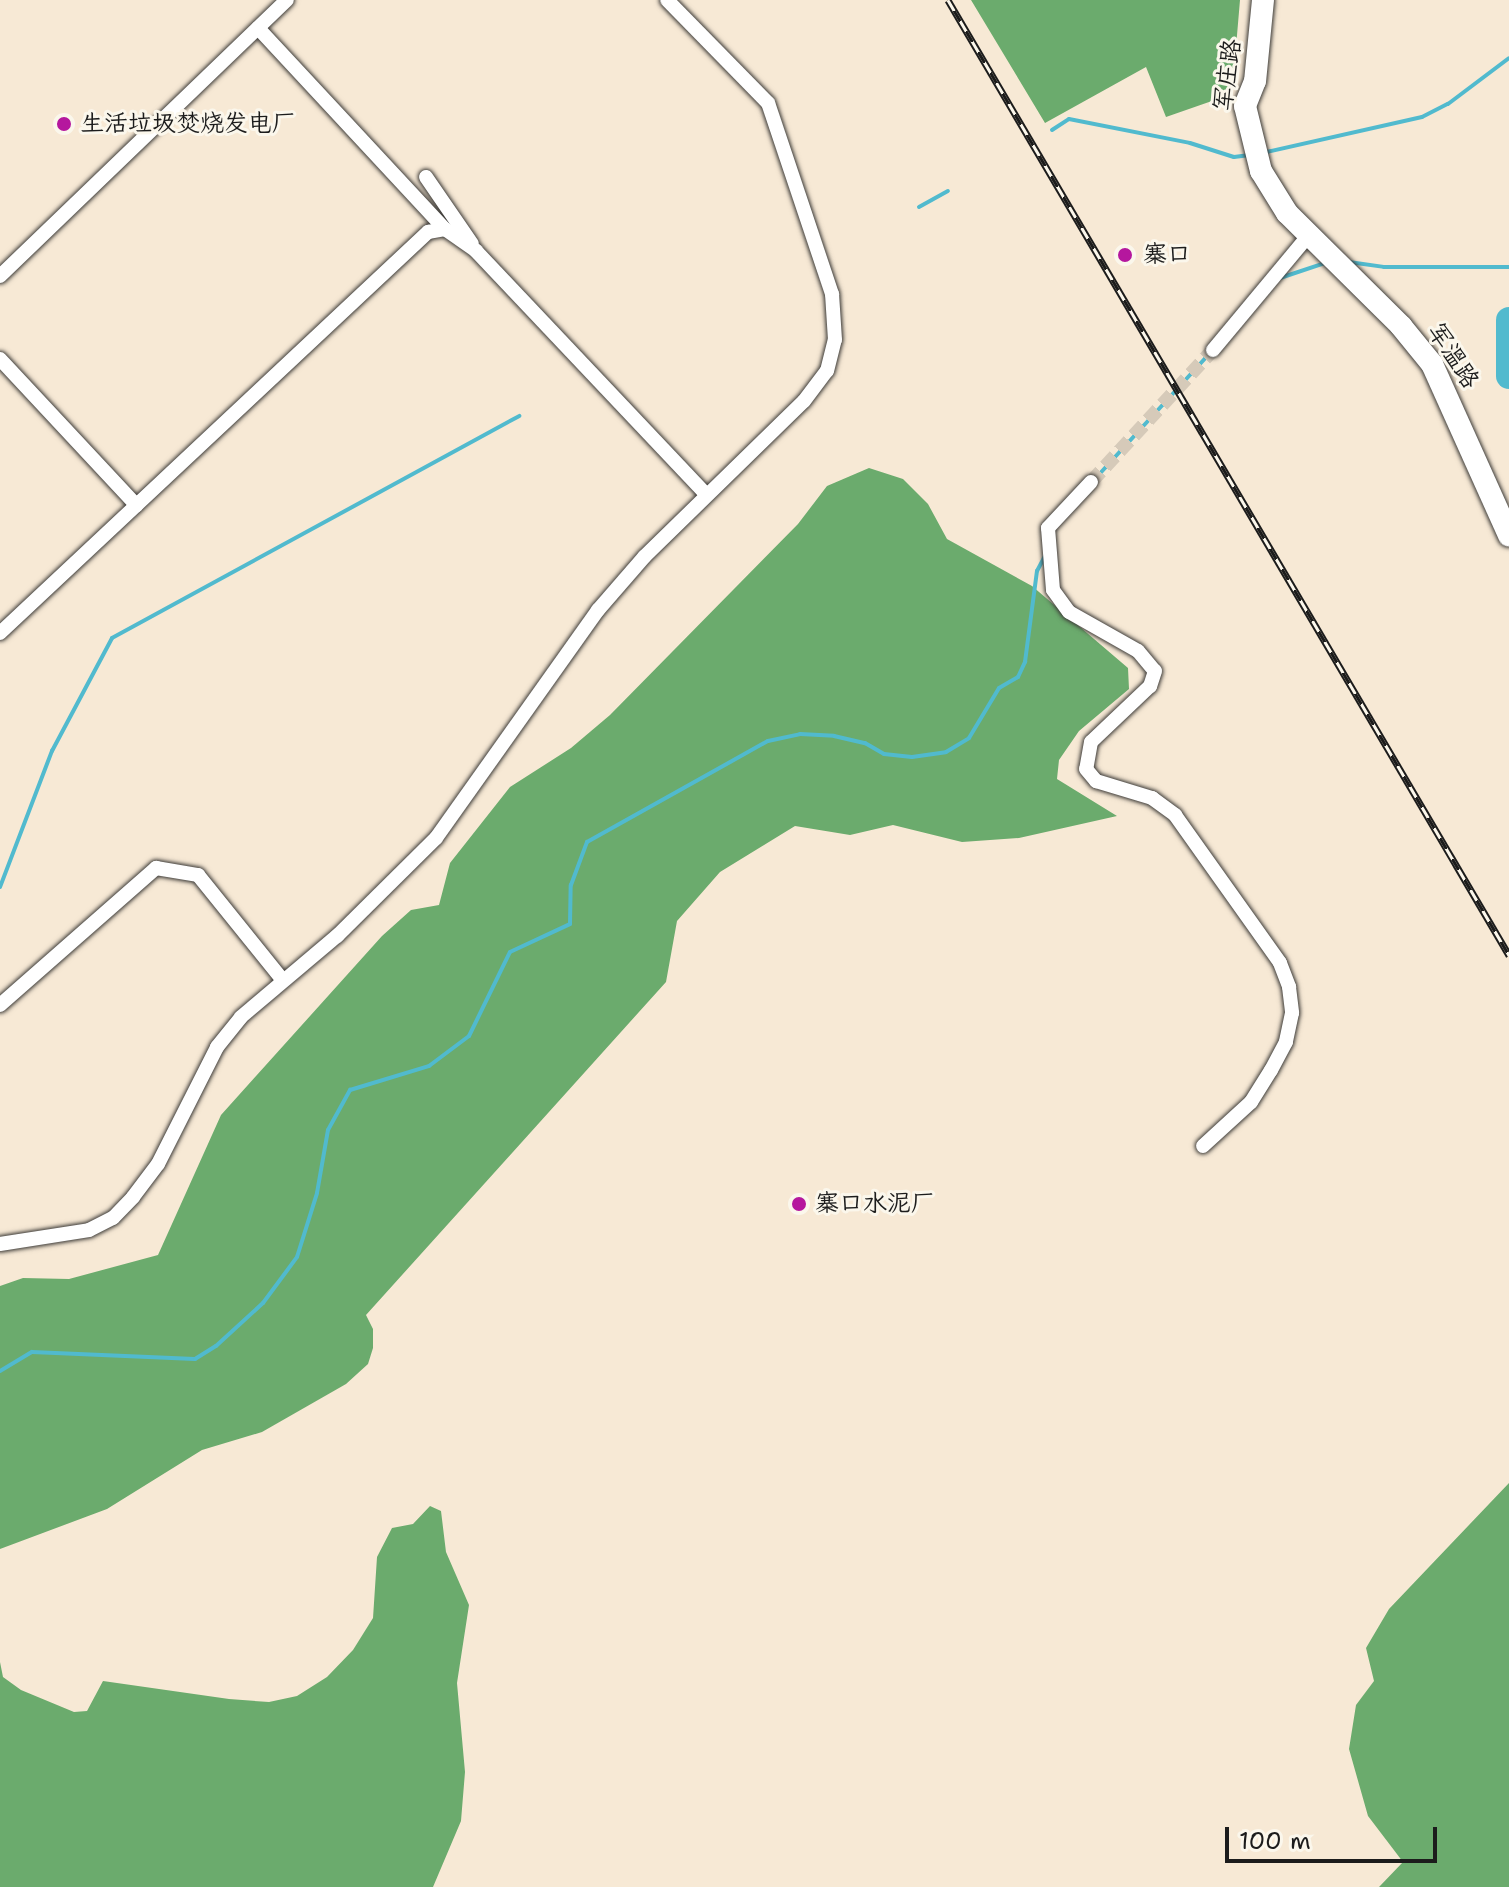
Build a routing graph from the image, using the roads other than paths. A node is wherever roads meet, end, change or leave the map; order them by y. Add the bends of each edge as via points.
1 (287, 0) edge
2 (667, 0) edge
3 (1263, 0) edge
4 (258, 28) junction
5 (426, 177) dead end
6 (445, 229) junction
7 (1308, 236) junction
8 (476, 251) junction
9 (0, 276) edge
10 (1213, 350) tunnel mouth
11 (0, 359) edge
12 (1091, 482) tunnel mouth
13 (706, 494) junction
14 (136, 505) junction
15 (1509, 535) edge
16 (0, 633) edge
17 (282, 979) junction
18 (0, 1005) edge
19 (1203, 1146) dead end
20 (0, 1244) edge

1 - 4 street
2 - 13 street via 768,103 836,316 831,355 818,385
3 - 7 main road, 军庄路 via 1255,81 1245,106 1247,130 1261,171
4 - 6 street
4 - 9 street
5 - 8 street
6 - 8 street
6 - 14 street via 428,232
7 - 10 street
7 - 15 main road, 军温路 via 1432,364
8 - 13 street
11 - 14 street
12 - 19 street via 1048,528 1053,590 1069,612 1138,651 1155,671 1150,686 1091,742 1086,769 1096,781 1152,798 1175,815 1280,963 1289,987 1289,1027 1271,1070 1251,1102
13 - 17 street via 598,610 436,838 337,936
14 - 16 street
17 - 18 street via 198,875 156,868
17 - 20 street via 217,1047 158,1164 113,1218 64,1236

